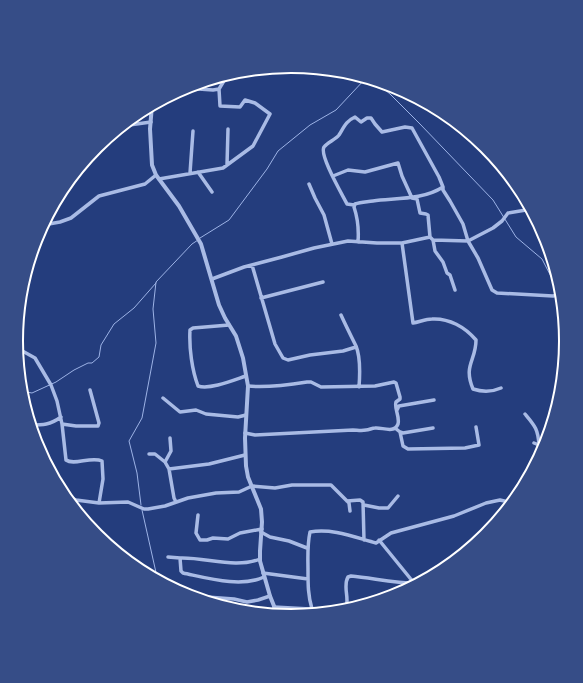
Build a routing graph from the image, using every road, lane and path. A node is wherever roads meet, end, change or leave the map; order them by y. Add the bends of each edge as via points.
1 (223, 82) edge
2 (199, 89) edge
3 (219, 89) junction
4 (152, 112) edge
5 (151, 122) junction
6 (133, 124) edge
7 (228, 129) dead end
8 (193, 131) dead end
9 (227, 165) junction
10 (198, 172) junction
11 (190, 173) junction
12 (333, 176) junction
13 (158, 177) junction
14 (309, 184) dead end
15 (443, 187) junction
16 (212, 192) dead end
17 (412, 198) junction
18 (354, 205) junction
19 (526, 210) edge
20 (51, 224) edge
21 (432, 238) junction
22 (468, 241) junction
23 (358, 242) junction
24 (402, 243) junction
25 (332, 244) junction
26 (252, 265) junction
27 (212, 279) junction
28 (323, 282) dead end
29 (455, 290) dead end
30 (556, 295) edge
31 (261, 298) junction
32 (341, 315) dead end
33 (229, 325) junction
34 (356, 347) junction
35 (24, 352) edge
36 (246, 376) junction
37 (248, 386) junction
38 (359, 387) junction
39 (501, 388) dead end
40 (90, 390) dead end
41 (163, 398) dead end
42 (434, 400) dead end
43 (396, 410) junction
44 (525, 414) dead end
45 (246, 415) junction
46 (61, 417) junction
47 (36, 424) edge
48 (62, 424) junction
49 (476, 427) dead end
50 (395, 428) junction
51 (433, 428) dead end
52 (400, 432) junction
53 (245, 433) junction
54 (170, 438) dead end
55 (534, 443) dead end
56 (539, 445) joint
57 (149, 454) dead end
58 (245, 455) junction
59 (164, 463) junction
60 (169, 469) junction
61 (252, 486) junction
62 (398, 496) dead end
63 (74, 499) edge
64 (347, 501) junction
65 (100, 502) junction
66 (176, 502) junction
67 (507, 502) edge
68 (364, 505) junction
69 (350, 511) dead end
70 (198, 514) dead end
71 (261, 531) junction
72 (364, 540) junction
73 (379, 540) junction
74 (307, 548) junction
75 (168, 557) dead end
76 (180, 558) junction
77 (260, 559) junction
78 (264, 575) junction
79 (308, 579) junction
80 (412, 581) edge
81 (408, 583) edge
82 (270, 596) junction
83 (207, 597) edge
84 (348, 604) edge
85 (274, 607) joint
86 (311, 609) edge
87 (314, 609) edge

1 - 3 street
2 - 3 street
3 - 9 street via 220,106 240,107 245,100 255,103 270,114 253,146
4 - 5 street
5 - 6 street
5 - 13 street via 152,165
7 - 9 street
8 - 11 street
9 - 10 street via 219,169
10 - 11 street
10 - 16 street
11 - 13 street
12 - 15 street via 323,154 324,146 339,134 349,120 356,117 361,122 371,118 382,132 412,128
12 - 17 street via 348,170 365,172 398,163
12 - 18 street via 347,204
13 - 20 street via 145,184 99,196 71,218
13 - 27 street via 196,233
14 - 25 street via 324,215
15 - 17 street via 431,194
15 - 22 street via 463,224
17 - 18 street
17 - 21 street via 416,199 420,213 428,215
18 - 23 street via 358,218
19 - 22 street via 508,213 493,228
21 - 22 street
21 - 24 street
21 - 29 street via 435,251 450,275
22 - 30 street via 494,292
23 - 24 street
23 - 25 street
24 - 39 street via 413,323 431,319 447,320 469,332 476,340 476,351 468,371 473,389 494,391
25 - 26 street
26 - 27 street
26 - 31 street
27 - 33 street via 219,305
28 - 31 street
31 - 34 street via 275,344 283,358 288,360
32 - 34 street
33 - 36 street via 238,343
33 - 36 street via 190,330 192,359 198,386 200,388
34 - 38 street
35 - 46 street via 35,358 49,379
36 - 37 street
37 - 38 street via 284,386 311,382 321,388
37 - 45 street
38 - 43 street via 395,382 400,397 395,404
40 - 48 street via 98,426
41 - 45 street via 180,412 196,410 206,414 238,417
42 - 43 street via 400,406
43 - 50 street via 398,424
44 - 56 street via 538,432
45 - 53 street
46 - 47 street via 53,423
46 - 48 street
48 - 65 street via 64,458 67,462 102,461
49 - 52 street via 479,445 465,448 408,449 403,446
50 - 52 street
50 - 53 street
51 - 52 street
53 - 58 street
54 - 59 street via 171,451
55 - 56 street
57 - 59 street via 155,454
58 - 60 street via 209,464
58 - 61 street
59 - 60 street
60 - 66 street
61 - 64 street via 275,488 292,485 331,485
61 - 66 street via 239,492 216,493
61 - 71 street via 260,509
62 - 68 street via 388,508
63 - 65 street
64 - 68 street via 360,500
64 - 69 street via 350,504
65 - 66 street via 128,502 146,509
67 - 73 street via 500,500 486,503 454,516 391,533
68 - 72 street
70 - 71 street via 196,533 200,540 228,539 240,533
71 - 74 street
71 - 77 street
72 - 73 street via 376,543
72 - 74 street via 320,530 310,532
73 - 80 street
74 - 79 street
75 - 76 street
76 - 77 street via 232,563
76 - 78 street via 183,573 224,581 257,581
77 - 78 street
78 - 79 street
78 - 82 street
79 - 87 street via 308,595
81 - 84 street via 348,577
82 - 83 street via 247,602 234,598
82 - 85 street
85 - 86 street

